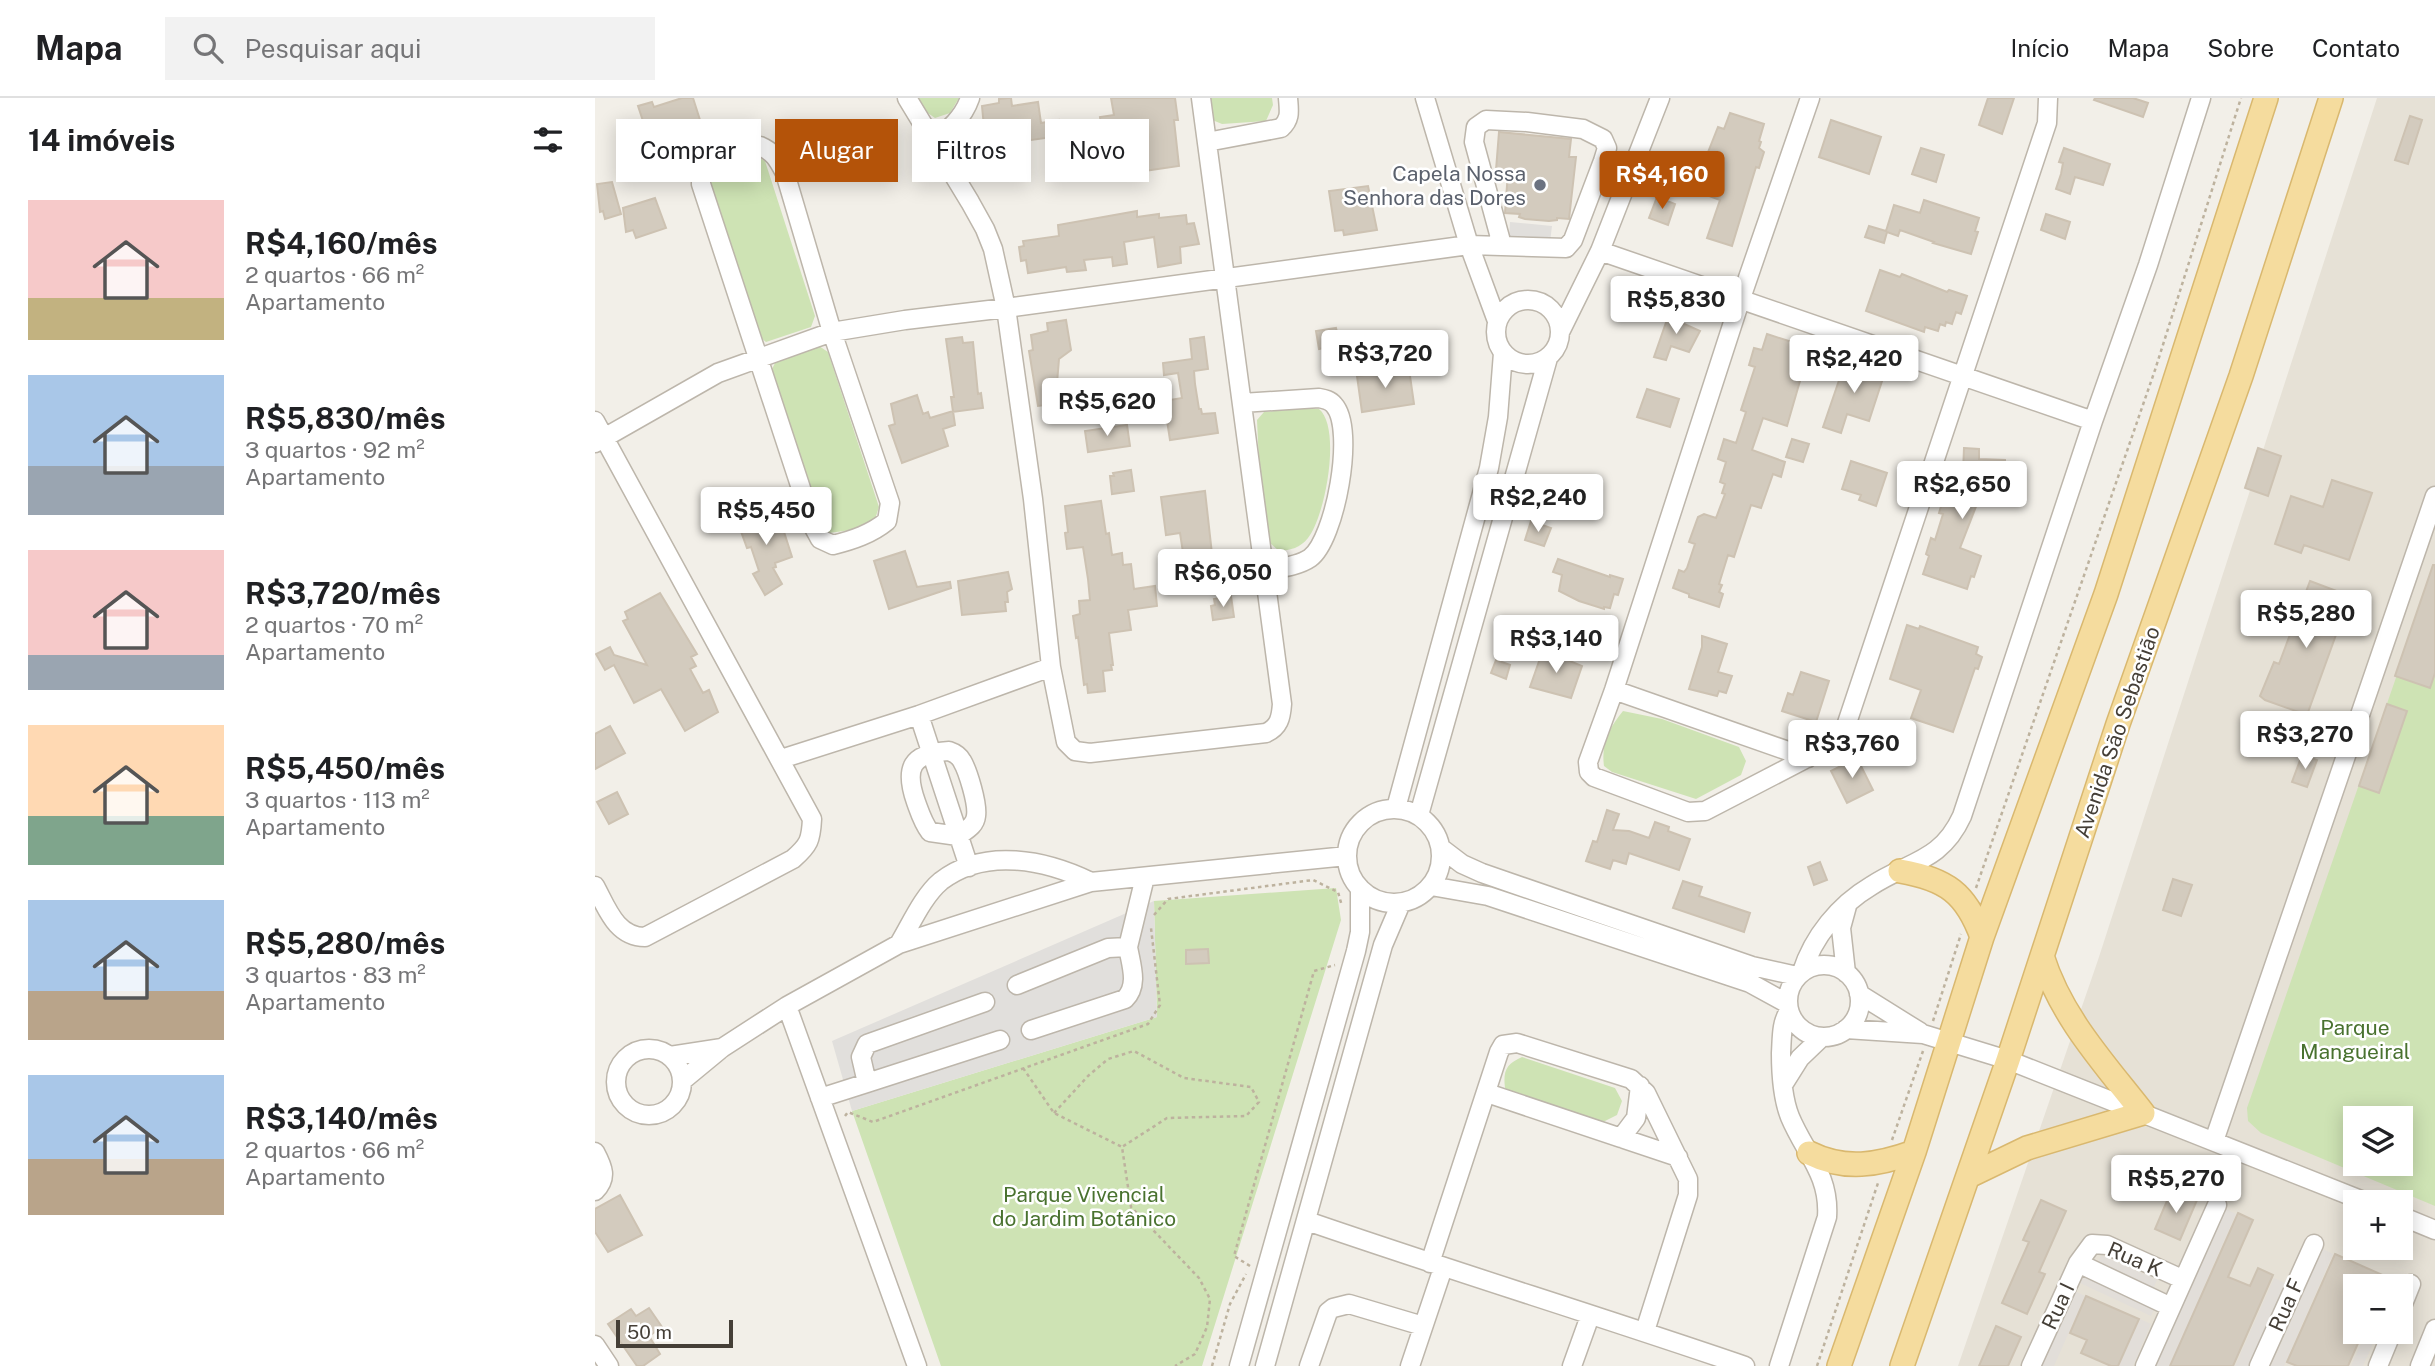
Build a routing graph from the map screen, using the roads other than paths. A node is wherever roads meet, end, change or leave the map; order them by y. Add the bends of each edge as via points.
1 (907, 98) edge
2 (970, 98) edge
3 (1201, 98) edge
4 (1288, 98) edge
5 (1425, 98) edge
6 (1660, 98) edge
7 (1810, 98) edge
8 (2048, 98) edge
9 (2201, 98) edge
10 (2266, 98) edge
11 (2330, 98) edge
12 (919, 119) edge
13 (957, 119) edge
14 (1207, 142) junction
15 (956, 182) edge
16 (1469, 245) junction
17 (1502, 245) junction
18 (1600, 251) junction
19 (1225, 277) junction
20 (1740, 301) junction
21 (1006, 308) junction
22 (1497, 321) junction
23 (1561, 330) junction
24 (832, 332) junction
25 (1503, 353) junction
26 (758, 358) junction
27 (1548, 358) junction
28 (1962, 377) junction
29 (1242, 403) junction
30 (595, 421) edge
31 (2093, 421) junction
32 (600, 440) edge
33 (2435, 496) edge
34 (1263, 571) junction
35 (1051, 667) junction
36 (1614, 690) junction
37 (919, 715) junction
38 (931, 752) junction
39 (1808, 758) junction
40 (781, 760) junction
41 (1396, 808) junction
42 (1419, 815) junction
43 (958, 836) junction
44 (1441, 848) junction
45 (1347, 856) junction
46 (969, 867) junction
47 (1900, 871) junction
48 (1146, 877) junction
49 (1091, 883) junction
50 (595, 886) edge
51 (1431, 886) junction
52 (1360, 888) junction
53 (1401, 903) junction
54 (1847, 906) junction
55 (1982, 937) junction
56 (899, 944) junction
57 (1128, 947) junction
58 (2042, 956) junction
59 (1846, 973) junction
60 (1800, 974) junction
61 (1017, 985) dead end
62 (1859, 995) junction
63 (985, 1002) dead end
64 (787, 1006) junction
65 (1788, 1007) junction
66 (1846, 1029) junction
67 (1031, 1030) dead end
68 (1822, 1037) junction
69 (1933, 1037) junction
70 (1000, 1040) dead end
71 (722, 1048) junction
72 (670, 1056) junction
73 (2008, 1060) junction
74 (682, 1081) junction
75 (867, 1083) junction
76 (1783, 1085) junction
77 (1640, 1086) junction
78 (1487, 1093) junction
79 (820, 1098) junction
80 (2143, 1113) junction
81 (1621, 1138) junction
82 (2214, 1141) junction
83 (595, 1152) edge
84 (1914, 1152) junction
85 (1809, 1153) junction
86 (1678, 1157) junction
87 (1969, 1176) junction
88 (595, 1191) edge
89 (2343, 1193) edge
90 (2217, 1205) dead end
91 (1307, 1221) junction
92 (2413, 1221) edge
93 (2435, 1230) edge
94 (2314, 1244) dead end
95 (2088, 1247) joint
96 (2078, 1263) junction
97 (1437, 1266) junction
98 (2182, 1279) junction
99 (2171, 1307) junction
100 (1590, 1316) junction
101 (1423, 1326) junction
102 (2435, 1329) edge
103 (1645, 1331) junction
104 (2387, 1344) edge
105 (595, 1345) edge
106 (609, 1366) edge
107 (917, 1366) edge
108 (1239, 1366) edge
109 (1265, 1366) edge
110 (1310, 1366) edge
111 (1410, 1366) edge
112 (1572, 1366) edge
113 (1745, 1366) edge
114 (1779, 1366) edge
115 (1839, 1366) edge
116 (1902, 1366) edge
117 (2031, 1366) edge
118 (2145, 1366) edge
119 (2259, 1366) edge
120 (2378, 1366) edge
121 (2420, 1366) edge

1 - 12 street
2 - 13 street
3 - 14 street
4 - 14 street via 1290,115 1281,128
5 - 16 street
6 - 18 street
7 - 20 street
8 - 28 street via 2047,123
9 - 31 street
10 - 55 main road via 2106,594
11 - 58 main road, Avenida São Sebastião via 2241,376
14 - 19 street
15 - 21 street via 993,248
16 - 17 street
16 - 19 street
16 - 22 street
17 - 17 street via 1566,248 1603,161 1607,148 1603,139 1583,130 1527,122 1486,120 1476,127 1474,142
18 - 20 street
18 - 23 street
19 - 21 street
19 - 29 street
20 - 28 street
20 - 36 street
21 - 24 street
21 - 35 street
22 - 23 street via 1514,302 1527,299 1550,307
22 - 25 street via 1497,344
23 - 27 street via 1560,341
24 - 26 street
24 - 26 street via 890,503 887,521 857,538 833,545 820,539
24 - 26 street via 777,157 760,146 711,162 701,174 701,184
25 - 27 street via 1524,365
25 - 41 street via 1489,468
26 - 32 street via 717,373
27 - 42 street
28 - 31 street
28 - 39 street via 1846,727 1839,740
29 - 34 street
29 - 34 street via 1319,398 1336,406 1340,416 1344,456 1338,497 1323,538 1308,559
30 - 32 street
31 - 47 street via 1962,816 1945,844
32 - 40 street
33 - 82 street
34 - 35 street via 1282,704 1279,723 1266,733 1081,753 1066,742
35 - 37 street
36 - 39 street
36 - 39 street via 1588,762 1591,775 1688,812 1705,811
37 - 38 street
37 - 40 street
38 - 43 street
38 - 43 street via 949,751 963,761 977,815 972,826
38 - 43 street via 912,766 911,788 930,832
40 - 50 street via 812,819 807,847 793,859 645,937 634,937 615,923
41 - 42 street
41 - 45 street via 1380,810 1356,827
42 - 44 street via 1430,824
43 - 46 street
44 - 51 street via 1441,862
44 - 60 street via 1482,873 1752,966
45 - 48 street
45 - 52 street
46 - 49 street via 991,861 1026,861 1073,873
46 - 56 street via 934,888
47 - 54 street via 1871,885
47 - 55 main road via 1932,878 1953,890 1969,908
48 - 49 street
48 - 57 street
49 - 56 street
51 - 53 street
51 - 65 street via 1488,896 1750,983
52 - 53 street via 1372,898
52 - 108 street via 1356,951
53 - 91 street via 1383,944
54 - 59 street via 1841,928
54 - 60 street via 1825,927
55 - 69 main road
56 - 64 street
57 - 61 street via 1108,948
57 - 67 street via 1134,980 1125,999
58 - 73 main road, Avenida São Sebastião
58 - 80 main road via 2067,1013
59 - 60 street via 1824,965
59 - 62 street
60 - 65 street via 1789,993
62 - 66 street via 1857,1015
62 - 69 street
63 - 75 street via 867,1044 861,1057
64 - 71 street
64 - 79 street
65 - 68 street via 1792,1019 1804,1030
65 - 76 street via 1782,1032
66 - 68 street
66 - 69 street
68 - 76 street via 1800,1058
69 - 73 street
69 - 84 main road
70 - 75 street
71 - 72 street
71 - 74 street
72 - 74 street
72 - 74 street via 649,1048 628,1056 617,1075 620,1097 635,1112 657,1114 676,1102
73 - 80 street
73 - 87 main road, Avenida São Sebastião
75 - 79 street
76 - 85 street via 1791,1118
77 - 78 street via 1631,1079 1510,1043 1499,1052
77 - 81 street via 1636,1118
77 - 86 street
78 - 81 street
78 - 97 street
79 - 107 street
80 - 82 street
80 - 87 main road via 2027,1148
81 - 86 street
82 - 89 street
83 - 88 street via 603,1177
84 - 85 main road via 1866,1165 1842,1164
84 - 115 main road
85 - 114 street via 1826,1188 1827,1217
86 - 103 street via 1689,1189
87 - 116 main road, Avenida São Sebastião
90 - 98 street
91 - 97 street
91 - 109 street
92 - 93 street
94 - 119 street, Rua F
95 - 96 street, Rua I
95 - 98 street, Rua K via 2107,1245
96 - 99 street
96 - 117 street, Rua I
97 - 100 street
97 - 101 street
98 - 99 street
99 - 118 street
100 - 103 street
100 - 112 street
101 - 110 street via 1341,1304 1328,1312
101 - 111 street
102 - 121 street
103 - 113 street
104 - 120 street
105 - 106 street

